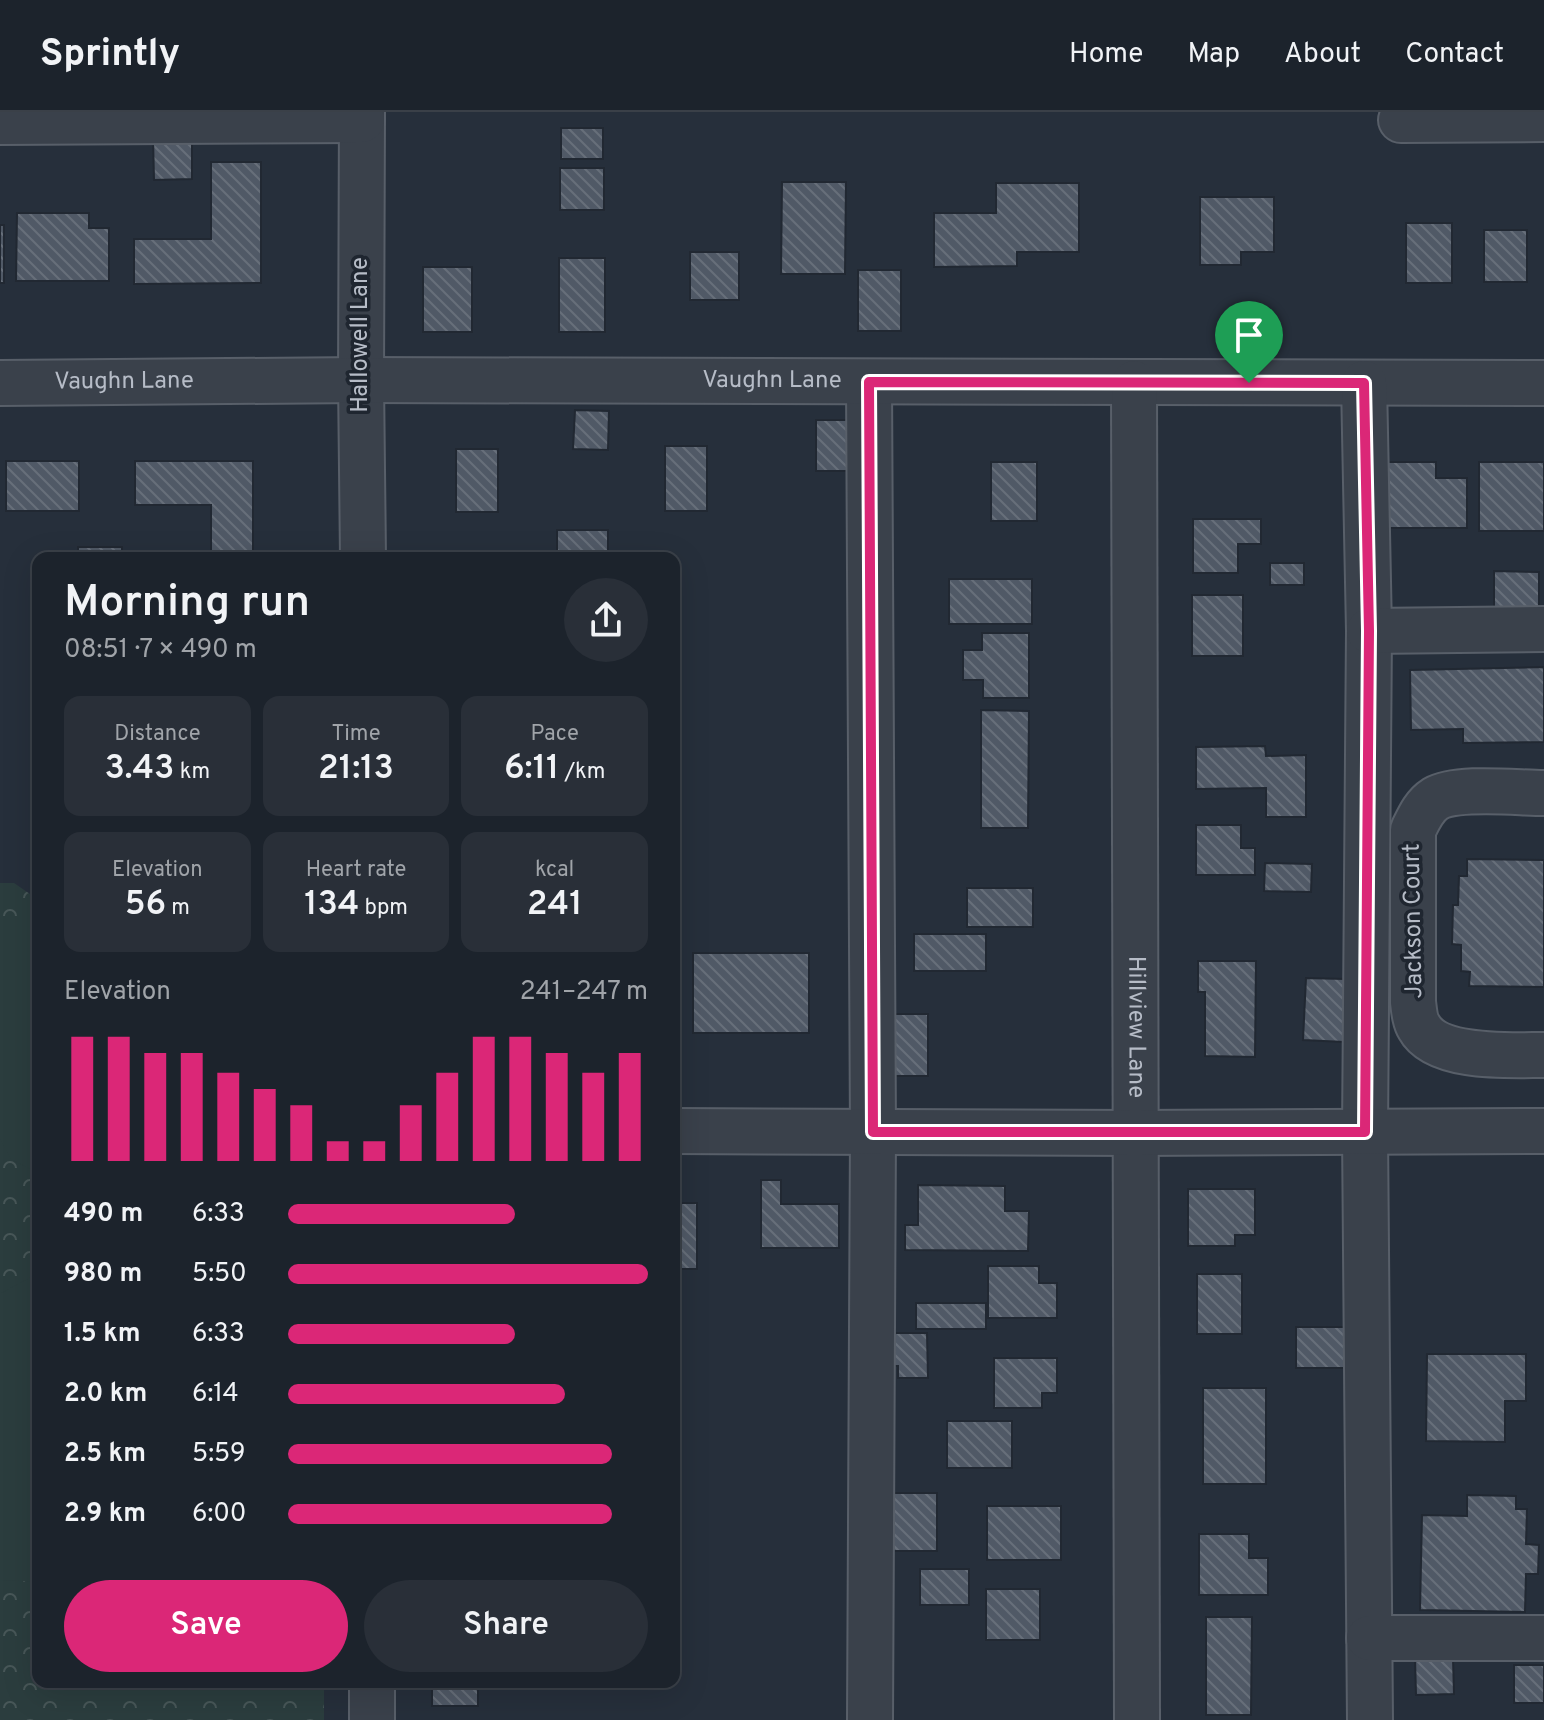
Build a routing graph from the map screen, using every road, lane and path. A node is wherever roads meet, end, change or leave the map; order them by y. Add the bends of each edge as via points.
1 (362, 116) edge
2 (1544, 119) edge
3 (1401, 120) dead end
4 (0, 122) edge
5 (361, 380) junction
6 (869, 382) junction
7 (0, 383) edge
8 (1134, 383) junction
9 (1364, 383) junction
10 (1544, 383) edge
11 (363, 552) edge
12 (1544, 629) edge
13 (1369, 631) junction
14 (1544, 793) edge
15 (1544, 1055) edge
16 (680, 1131) edge
17 (1544, 1131) edge
18 (873, 1132) junction
19 (1365, 1132) junction
20 (1136, 1133) junction
21 (1369, 1638) junction
22 (1544, 1638) edge
23 (372, 1688) edge
24 (372, 1720) edge
25 (870, 1720) edge
26 (1137, 1720) edge
27 (1370, 1720) edge

1 - 4 street
1 - 5 street, Hallowell Lane
2 - 3 street
5 - 6 street, Vaughn Lane
5 - 7 street, Vaughn Lane
5 - 11 street, Hallowell Lane
6 - 8 street, Vaughn Lane
6 - 18 street
8 - 9 street, Vaughn Lane
8 - 20 street, Hillview Lane
9 - 10 street, Vaughn Lane
9 - 13 street
12 - 13 street
13 - 19 street
14 - 15 street, Jackson Court via 1458,792 1423,809 1413,830 1413,1002 1419,1028 1433,1042 1456,1051
16 - 18 street
17 - 19 street
18 - 20 street
18 - 25 street
19 - 20 street
19 - 21 street
20 - 26 street, Hillview Lane
21 - 22 street
21 - 27 street
23 - 24 street

